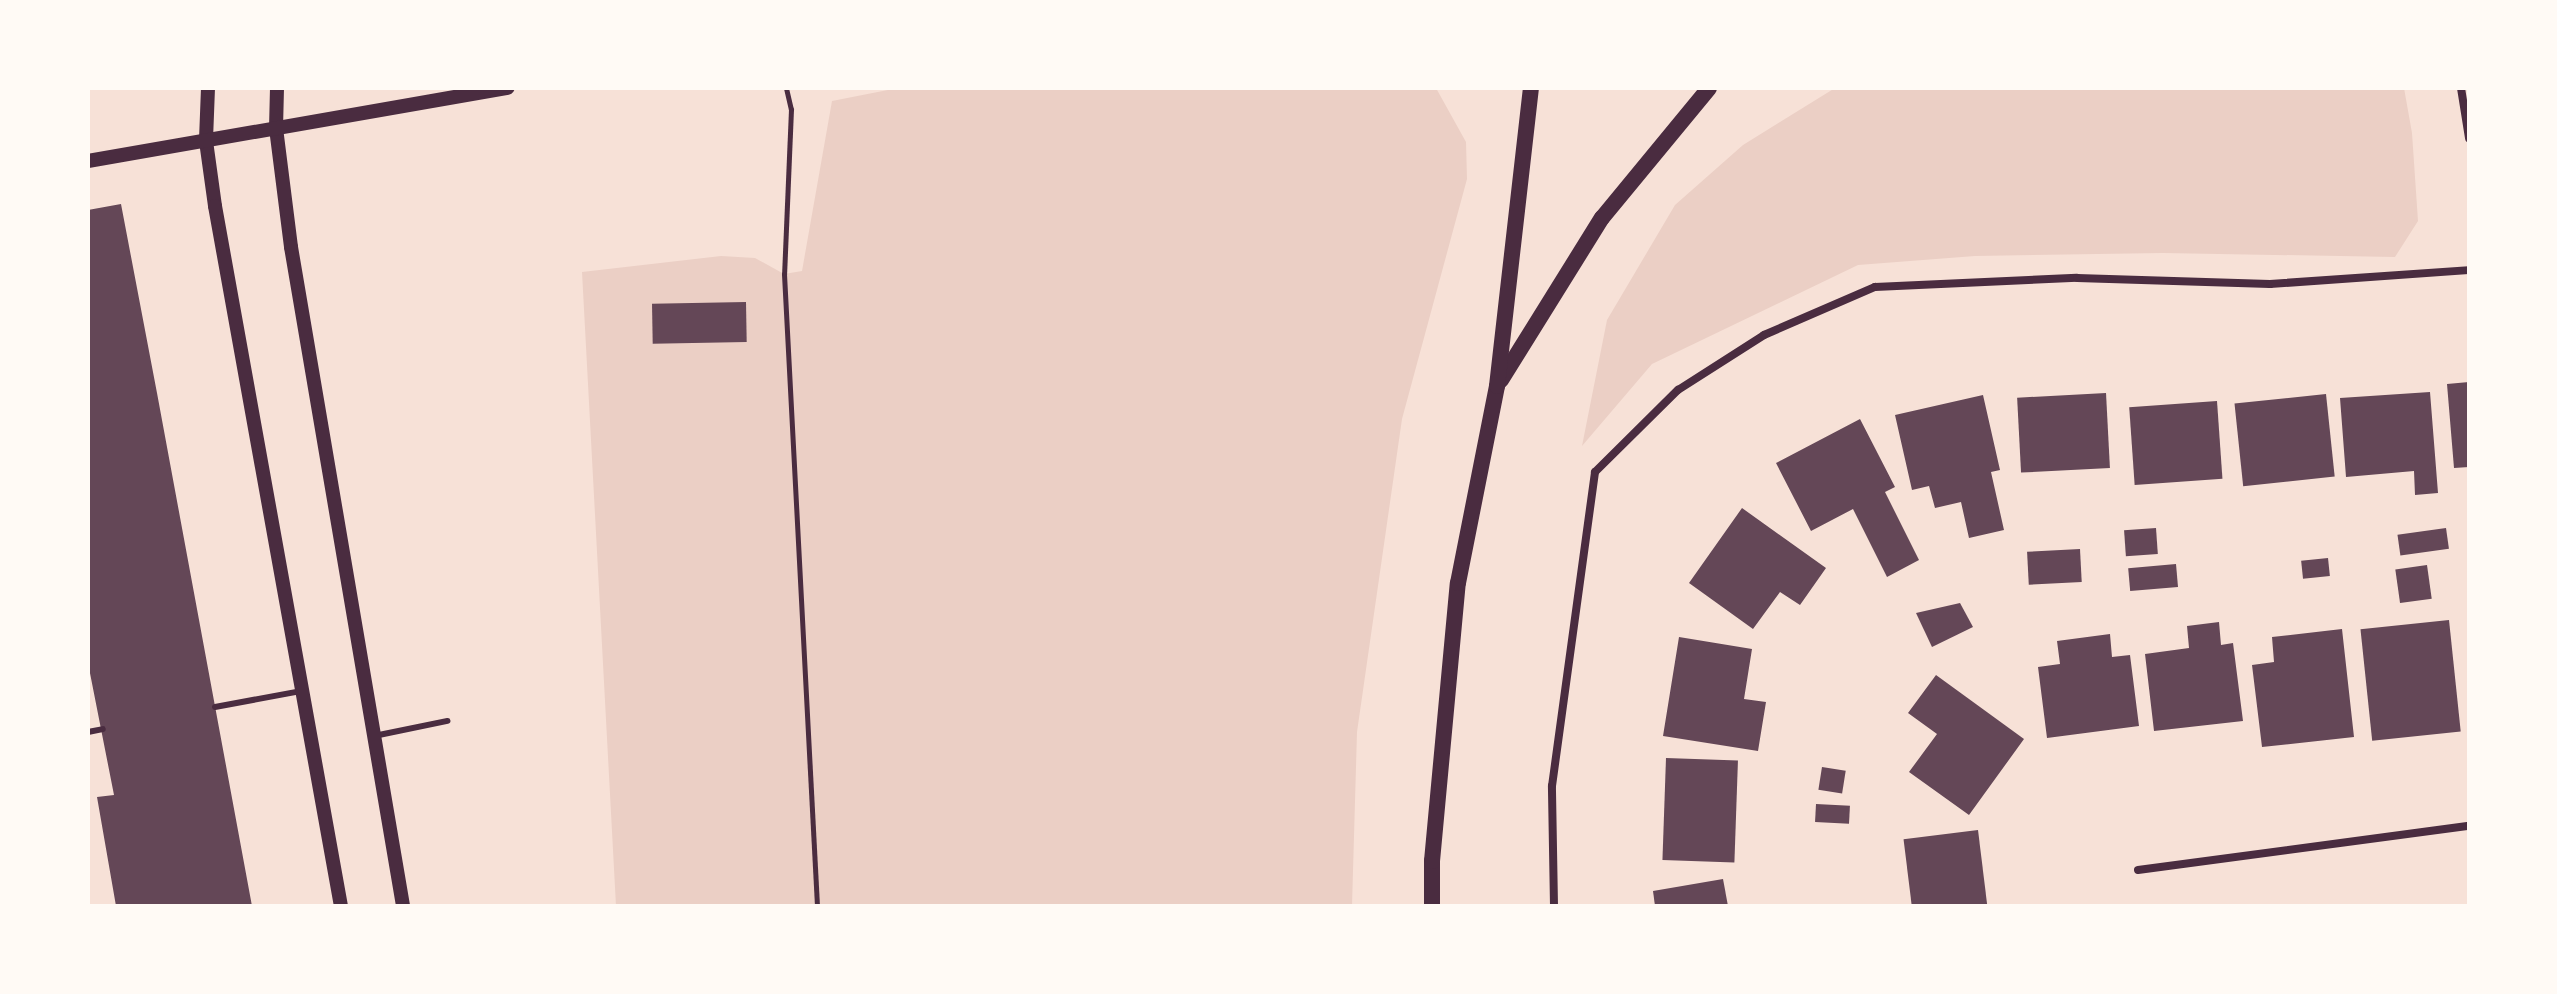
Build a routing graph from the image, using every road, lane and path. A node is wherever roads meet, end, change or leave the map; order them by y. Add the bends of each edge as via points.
1 (208, 88) edge
2 (277, 88) edge
3 (508, 88) edge
4 (786, 88) edge
5 (1531, 88) edge
6 (1709, 88) edge
7 (2461, 88) edge
8 (276, 128) junction
9 (2469, 138) edge
10 (206, 141) junction
11 (88, 161) edge
12 (2469, 270) edge
13 (1497, 386) junction
14 (304, 690) junction
15 (215, 707) dead end
16 (447, 721) dead end
17 (103, 729) dead end
18 (88, 732) edge
19 (374, 736) junction
20 (2469, 826) edge
21 (2138, 870) dead end
22 (341, 906) edge
23 (403, 906) edge
24 (817, 906) edge
25 (1432, 906) edge
26 (1554, 906) edge

1 - 10 street
2 - 8 street
3 - 8 street
4 - 24 path via 791,109 784,274
5 - 13 main road
6 - 13 main road via 1602,218
7 - 9 street
8 - 10 street
8 - 19 street via 291,247
10 - 11 street
10 - 14 street
12 - 26 street via 2270,284 2077,278 1875,287 1764,335 1678,390 1595,472 1552,786
13 - 25 main road via 1458,583
14 - 15 lane
14 - 22 street
16 - 19 lane
17 - 18 lane
19 - 23 street
20 - 21 street

